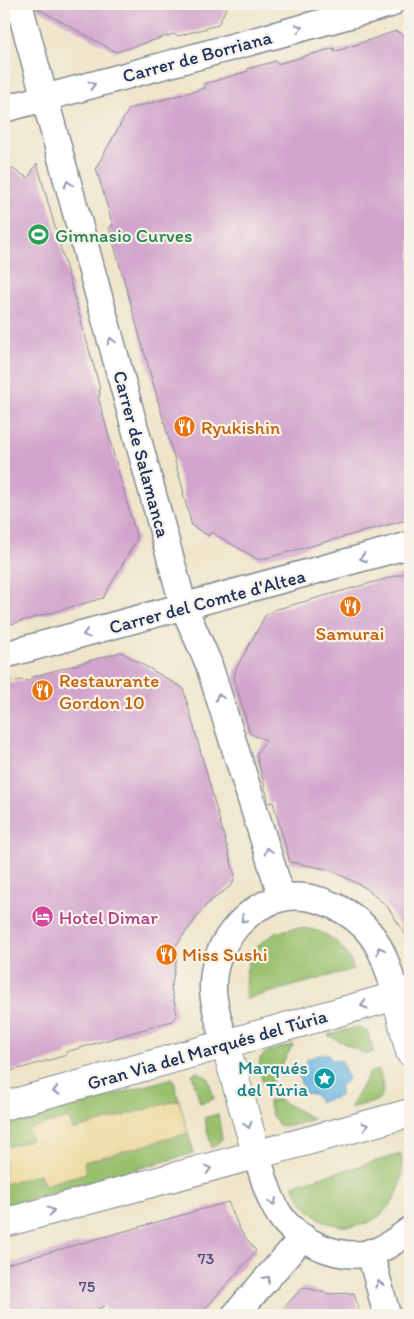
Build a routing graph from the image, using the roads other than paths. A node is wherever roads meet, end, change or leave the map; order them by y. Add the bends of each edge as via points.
1 (19, 4) edge
2 (390, 4) edge
3 (45, 98) junction
4 (4, 109) edge
5 (410, 545) edge
6 (184, 608) junction
7 (4, 655) edge
8 (282, 898) junction
9 (403, 993) edge
10 (226, 1044) junction
11 (410, 1052) edge
12 (4, 1106) edge
13 (410, 1113) edge
14 (258, 1156) junction
15 (4, 1223) edge
16 (410, 1230) edge
17 (302, 1237) junction
18 (370, 1252) junction
19 (235, 1315) edge
20 (387, 1315) edge

1 - 3 street, Carrer de Salamanca
3 -> 2 street, Carrer de Borriana
3 - 4 street, Carrer de Borriana
6 -> 3 street, Carrer de Salamanca
5 -> 6 street, Carrer del Comte d'Altea
6 -> 7 street, Carrer del Comte d'Altea
8 -> 6 street, Carrer de Salamanca via 208,662
9 -> 8 street via 372,936 354,918 331,904 308,898
8 -> 10 street via 248,914 224,944 215,968 213,988
9 -> 10 main road, Gran Via del Marqués del Túria
9 - 11 main road
10 -> 12 main road, Gran Via del Marqués del Túria
10 -> 14 main road
14 -> 13 main road
15 -> 14 main road
14 -> 17 street via 278,1214
16 - 18 street via 394,1243
17 - 18 street via 347,1254
19 -> 17 street
20 -> 18 street

